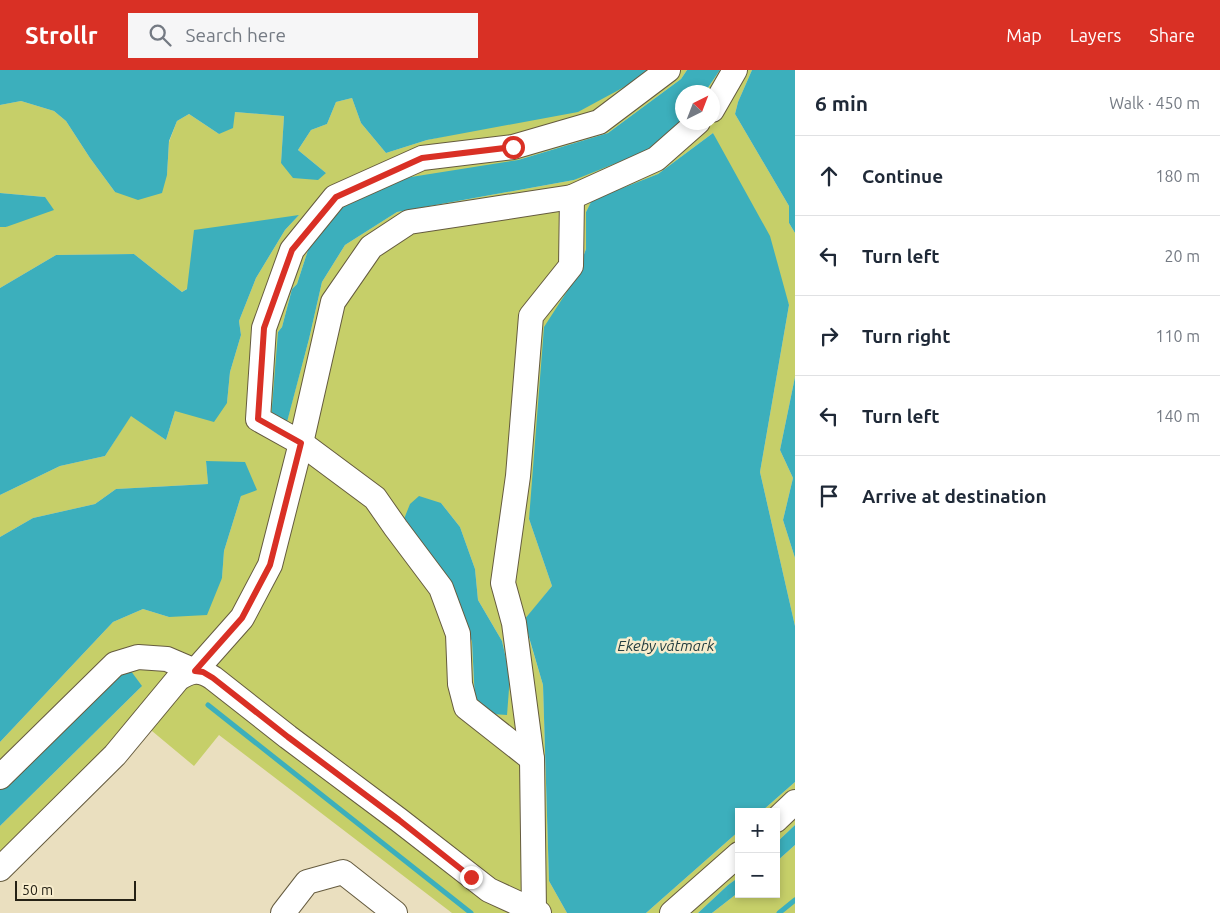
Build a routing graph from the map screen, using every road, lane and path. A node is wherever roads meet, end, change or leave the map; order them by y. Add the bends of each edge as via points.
1 (668, 70) edge
2 (735, 70) edge
3 (720, 96) edge
4 (689, 130) edge
5 (572, 197) junction
6 (301, 443) junction
7 (195, 671) junction
8 (532, 759) junction
9 (0, 778) edge
10 (795, 802) edge
11 (780, 816) edge
12 (735, 858) edge
13 (0, 869) edge
14 (536, 912) edge
15 (283, 913) edge
16 (394, 913) edge
17 (672, 913) edge

1 - 6 lane via 600,122 513,147 422,158 336,197 292,250 264,328 258,419
2 - 3 lane
4 - 5 lane via 656,159
5 - 6 lane via 409,222 371,247 333,302
5 - 8 lane via 571,266 531,316 518,476 503,583 514,624
6 - 7 lane via 270,565 242,618
6 - 8 lane via 376,498 441,588 458,634 460,684 466,707
7 - 9 lane via 167,659 138,657 115,664
7 - 13 lane via 178,679 115,754
7 - 14 lane via 213,678 489,890
8 - 14 lane
10 - 11 lane
12 - 17 lane
15 - 16 lane via 307,882 343,872

